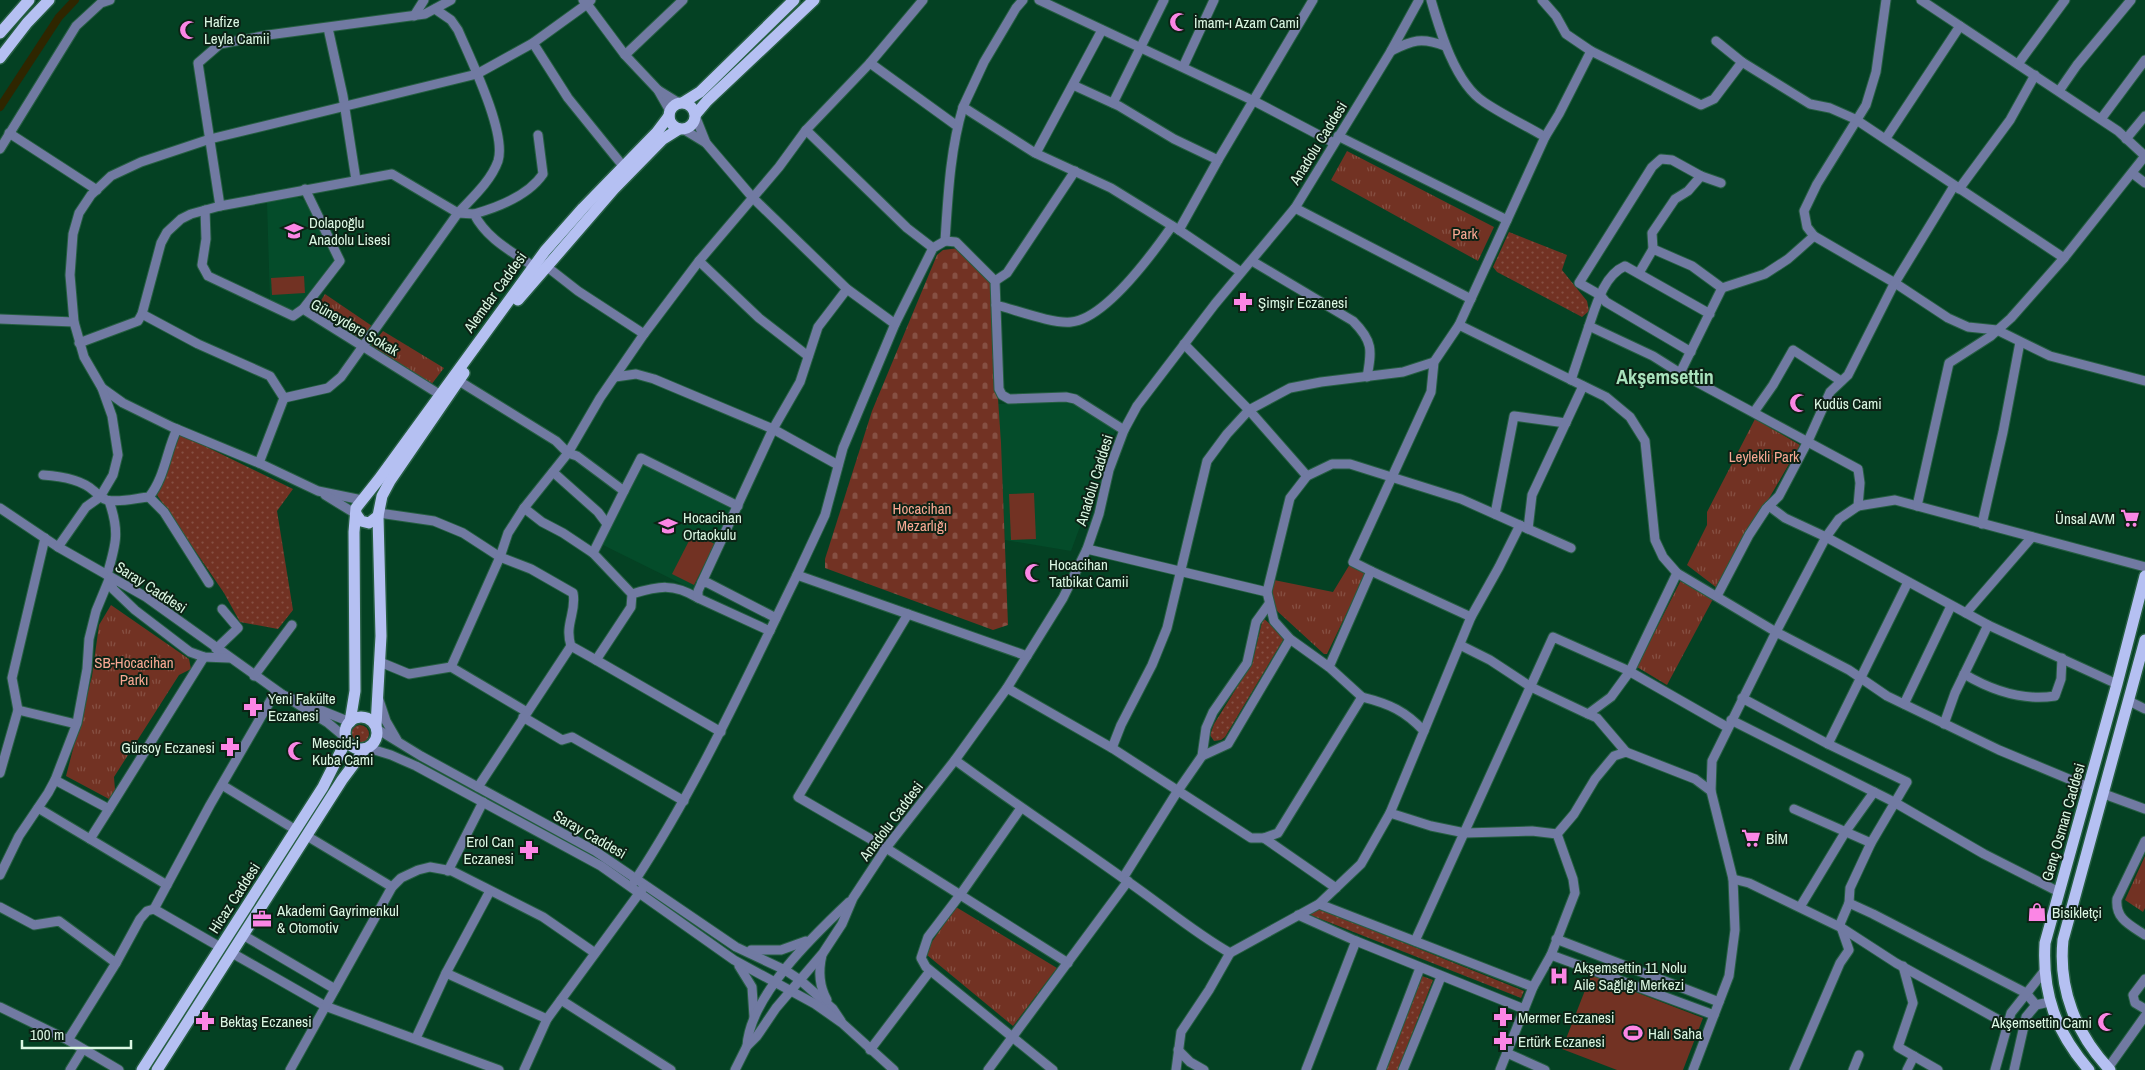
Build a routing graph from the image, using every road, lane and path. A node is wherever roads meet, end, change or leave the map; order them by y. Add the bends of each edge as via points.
1 (29, 0) edge
2 (49, 0) edge
3 (110, 0) edge
4 (424, 0) edge
5 (451, 0) edge
6 (683, 0) edge
7 (794, 0) edge
8 (814, 0) edge
9 (923, 0) edge
10 (1023, 0) edge
11 (1039, 0) edge
12 (1164, 0) edge
13 (1214, 0) edge
14 (1313, 0) edge
15 (1419, 0) edge
16 (1431, 0) edge
17 (1544, 0) edge
18 (1886, 0) edge
19 (1921, 0) edge
20 (2065, 0) edge
21 (2131, 0) edge
22 (587, 1) edge
23 (435, 9) junction
24 (414, 16) junction
25 (1960, 26) junction
26 (328, 28) junction
27 (1102, 30) junction
28 (0, 34) edge
29 (1716, 41) dead end
30 (534, 43) junction
31 (1445, 46) junction
32 (1140, 47) junction
33 (1391, 51) junction
34 (1591, 51) junction
35 (625, 55) junction
36 (0, 58) edge
37 (2145, 60) edge
38 (1742, 62) junction
39 (870, 63) junction
40 (2018, 64) junction
41 (1183, 67) junction
42 (477, 74) junction
43 (2035, 75) junction
44 (1073, 84) junction
45 (658, 90) junction
46 (2059, 91) junction
47 (1254, 101) junction
48 (682, 102) junction
49 (1113, 103) junction
50 (343, 107) junction
51 (963, 107) junction
52 (669, 113) junction
53 (696, 116) junction
54 (2145, 116) edge
55 (1856, 119) junction
56 (2101, 119) junction
57 (957, 126) junction
58 (681, 129) junction
59 (806, 130) junction
60 (9, 133) junction
61 (538, 135) dead end
62 (1545, 137) junction
63 (1886, 138) junction
64 (2126, 138) junction
65 (210, 139) junction
66 (1336, 140) junction
67 (706, 143) junction
68 (0, 149) edge
69 (1036, 153) junction
70 (2145, 156) edge
71 (1218, 160) junction
72 (624, 166) junction
73 (1075, 171) junction
74 (2132, 173) junction
75 (1701, 176) junction
76 (356, 180) junction
77 (1721, 183) dead end
78 (2145, 183) edge
79 (1957, 187) junction
80 (305, 189) junction
81 (97, 190) junction
82 (753, 198) junction
83 (220, 206) junction
84 (1295, 208) junction
85 (205, 210) junction
86 (458, 213) junction
87 (474, 214) junction
88 (1507, 220) junction
89 (1176, 228) junction
90 (1814, 236) junction
91 (945, 241) junction
92 (933, 248) junction
93 (1653, 249) junction
94 (2064, 258) junction
95 (699, 261) junction
96 (1252, 261) junction
97 (533, 266) junction
98 (546, 266) junction
99 (1241, 272) junction
100 (1639, 273) junction
101 (995, 281) junction
102 (1895, 283) junction
103 (1722, 288) junction
104 (847, 289) junction
105 (1600, 295) junction
106 (1471, 299) junction
107 (996, 305) junction
108 (303, 309) junction
109 (142, 314) junction
110 (1710, 314) junction
111 (0, 319) edge
112 (74, 322) junction
113 (895, 324) junction
114 (1459, 325) junction
115 (1589, 326) junction
116 (1997, 330) junction
117 (644, 334) junction
118 (2020, 342) junction
119 (79, 343) junction
120 (1184, 344) junction
121 (364, 347) junction
122 (1691, 352) junction
123 (808, 356) junction
124 (1434, 362) junction
125 (1680, 373) junction
126 (615, 376) junction
127 (1367, 377) junction
128 (1571, 380) junction
129 (459, 381) junction
130 (1841, 381) junction
131 (2145, 381) edge
132 (1583, 386) junction
133 (102, 388) junction
134 (440, 394) junction
135 (284, 398) junction
136 (1249, 410) junction
137 (1754, 412) junction
138 (1566, 422) junction
139 (177, 429) junction
140 (773, 429) junction
141 (1124, 430) junction
142 (1808, 441) junction
143 (568, 453) junction
144 (259, 463) junction
145 (838, 465) junction
146 (553, 472) junction
147 (42, 475) dead end
148 (1307, 476) junction
149 (1392, 478) junction
150 (624, 490) junction
151 (318, 491) junction
152 (149, 497) junction
153 (104, 499) junction
154 (362, 500) junction
155 (738, 506) junction
156 (1769, 506) junction
157 (1858, 506) junction
158 (1916, 506) junction
159 (0, 508) edge
160 (524, 508) junction
161 (379, 513) junction
162 (356, 514) junction
163 (1495, 514) junction
164 (607, 524) junction
165 (1982, 524) junction
166 (1524, 527) junction
167 (1826, 537) junction
168 (2032, 537) junction
169 (44, 538) junction
170 (58, 547) junction
171 (1571, 548) dead end
172 (1087, 549) junction
173 (593, 553) junction
174 (500, 557) junction
175 (2145, 567) edge
176 (1181, 572) junction
177 (1371, 572) junction
178 (1677, 573) junction
179 (797, 574) junction
180 (109, 576) junction
181 (2145, 576) edge
182 (702, 582) junction
183 (1908, 582) junction
184 (209, 584) dead end
185 (1266, 592) junction
186 (632, 594) junction
187 (1717, 596) junction
188 (698, 598) junction
189 (1270, 604) junction
190 (1951, 606) junction
191 (222, 609) dead end
192 (1966, 613) junction
193 (908, 614) junction
194 (1472, 617) junction
195 (776, 618) junction
196 (292, 625) dead end
197 (1988, 625) junction
198 (770, 631) junction
199 (1776, 632) junction
200 (1290, 639) junction
201 (2145, 640) edge
202 (1460, 645) junction
203 (571, 646) junction
204 (216, 649) junction
205 (1028, 656) junction
206 (204, 657) junction
207 (229, 658) junction
208 (2062, 658) junction
209 (596, 660) junction
210 (380, 662) junction
211 (1329, 666) junction
212 (451, 667) junction
213 (1630, 671) junction
214 (1964, 674) junction
215 (254, 676) junction
216 (1860, 679) junction
217 (2117, 684) junction
218 (1531, 687) junction
219 (1007, 688) junction
220 (279, 693) junction
221 (378, 696) junction
222 (1362, 698) junction
223 (1742, 698) junction
224 (2130, 701) junction
225 (1904, 704) junction
226 (18, 710) junction
227 (2145, 710) edge
228 (1588, 714) junction
229 (525, 715) junction
230 (350, 722) junction
231 (1729, 723) junction
232 (76, 724) junction
233 (1944, 724) junction
234 (376, 728) junction
235 (1424, 731) junction
236 (721, 732) junction
237 (346, 740) junction
238 (401, 744) junction
239 (1828, 744) junction
240 (1112, 748) junction
241 (367, 749) junction
242 (1626, 752) junction
243 (1202, 756) junction
244 (955, 760) junction
245 (0, 773) edge
246 (55, 780) junction
247 (222, 785) junction
248 (478, 787) junction
249 (2088, 787) junction
250 (1711, 791) junction
251 (1177, 792) junction
252 (1874, 792) junction
253 (2104, 794) junction
254 (684, 801) junction
255 (483, 802) junction
256 (1894, 802) junction
257 (38, 808) junction
258 (1021, 808) junction
259 (109, 809) junction
260 (1794, 809) dead end
261 (2145, 809) edge
262 (1390, 813) junction
263 (296, 830) junction
264 (1465, 832) junction
265 (1846, 832) junction
266 (1557, 834) junction
267 (307, 836) junction
268 (1264, 838) junction
269 (90, 839) junction
270 (2145, 841) edge
271 (1871, 843) junction
272 (886, 848) junction
273 (448, 871) junction
274 (0, 875) edge
275 (637, 878) junction
276 (1733, 879) junction
277 (1126, 880) junction
278 (645, 884) junction
279 (167, 885) junction
280 (392, 887) junction
281 (631, 887) junction
282 (1336, 888) junction
283 (490, 890) junction
284 (2059, 892) junction
285 (640, 893) junction
286 (960, 895) junction
287 (853, 898) junction
288 (1319, 904) junction
289 (1849, 904) junction
290 (0, 907) edge
291 (1800, 907) junction
292 (154, 909) junction
293 (1298, 915) junction
294 (1842, 928) junction
295 (244, 935) junction
296 (2145, 935) edge
297 (813, 937) junction
298 (1556, 939) junction
299 (1356, 941) junction
300 (1414, 941) junction
301 (220, 947) junction
302 (736, 947) junction
303 (232, 953) junction
304 (595, 953) junction
305 (823, 953) junction
306 (1230, 954) junction
307 (1551, 955) junction
308 (734, 960) junction
309 (116, 962) junction
310 (1068, 963) junction
311 (1903, 966) junction
312 (1420, 968) junction
313 (785, 970) junction
314 (2045, 970) junction
315 (930, 971) junction
316 (446, 973) junction
317 (1440, 976) junction
318 (2145, 979) edge
319 (800, 980) junction
320 (775, 983) junction
321 (1533, 987) junction
322 (335, 989) junction
323 (791, 991) junction
324 (2026, 993) junction
325 (561, 1000) junction
326 (1719, 1002) junction
327 (2049, 1002) junction
328 (2036, 1005) junction
329 (325, 1006) junction
330 (0, 1008) edge
331 (833, 1009) junction
332 (1524, 1009) junction
333 (2145, 1010) edge
334 (2011, 1013) junction
335 (1714, 1015) junction
336 (2145, 1016) edge
337 (2026, 1017) junction
338 (754, 1018) junction
339 (547, 1019) junction
340 (842, 1023) junction
341 (2008, 1026) junction
342 (416, 1038) junction
343 (1012, 1039) junction
344 (68, 1040) junction
345 (747, 1046) junction
346 (83, 1049) junction
347 (870, 1050) junction
348 (1178, 1050) junction
349 (1508, 1052) junction
350 (1859, 1055) dead end
351 (1914, 1056) junction
352 (473, 1066) edge
353 (2109, 1069) edge
354 (70, 1070) edge
355 (119, 1070) edge
356 (142, 1070) edge
357 (157, 1070) edge
358 (290, 1070) edge
359 (499, 1070) edge
360 (524, 1070) edge
361 (671, 1070) edge
362 (735, 1070) edge
363 (894, 1070) edge
364 (988, 1070) edge
365 (1053, 1070) edge
366 (1176, 1070) edge
367 (1204, 1070) edge
368 (1306, 1070) edge
369 (1380, 1070) edge
370 (1402, 1070) edge
371 (1500, 1070) edge
372 (1545, 1070) edge
373 (1693, 1070) edge
374 (1794, 1070) edge
375 (1852, 1070) edge
376 (1907, 1070) edge
377 (1938, 1070) edge
378 (1995, 1070) edge
379 (2014, 1070) edge
380 (2089, 1070) edge

1 - 28 main road
2 - 36 main road
3 - 60 street via 101,3 76,26
4 - 24 street
5 - 23 street
6 - 35 street
7 - 48 main road via 700,92
8 - 53 main road via 707,101
9 - 39 street
10 - 51 street via 984,62
11 - 27 street
12 - 32 street
13 - 41 street
14 - 47 street
15 - 33 street, Anadolu Caddesi
16 - 31 street
17 - 34 street via 1566,34
18 - 55 street via 1876,72 1866,105
19 - 25 street
20 - 40 street
21 - 46 street
22 - 30 street
22 - 35 street
23 - 24 street
23 - 42 street via 451,20 458,30
24 - 26 street
25 - 40 street
25 - 63 street
26 - 50 street
26 - 65 street via 220,44 201,59 198,63
27 - 32 street
27 - 44 street
29 - 38 street
30 - 42 street
30 - 72 street via 568,98
31 - 33 street via 1427,39 1407,43
31 - 62 street via 1467,84 1482,102
32 - 41 street
32 - 49 street
33 - 66 street, Anadolu Caddesi
34 - 38 street via 1700,105 1714,99
34 - 62 street
35 - 45 street
37 - 56 street
38 - 55 street via 1810,104
39 - 57 street
39 - 59 street
40 - 43 street
41 - 47 street
42 - 50 street
42 - 86 street via 493,115 500,151 485,183
43 - 46 street
43 - 79 street via 2010,120
44 - 49 street
44 - 69 street
45 - 48 street
45 - 52 street
46 - 56 street
47 - 66 street
47 - 71 street
48 - 52 main road
48 - 53 main road via 692,106
49 - 71 street via 1174,139
50 - 65 street
50 - 76 street
51 - 57 street
51 - 69 street
52 - 58 main road via 672,124
52 - 72 main road, Alemdar Caddesi via 658,132
53 - 58 main road via 691,126
53 - 67 street
54 - 64 street
55 - 63 street
55 - 90 street via 1804,211 1807,227
56 - 64 street
57 - 91 street
58 - 67 street
58 - 98 main road, Alemdar Caddesi via 663,140 614,188
59 - 82 street
59 - 92 street via 907,228
60 - 68 street
60 - 81 street
61 - 87 street via 543,174 539,179 522,194
62 - 88 street
63 - 79 street
64 - 70 street
65 - 81 street via 141,162 111,176
65 - 83 street
66 - 84 street, Anadolu Caddesi
66 - 88 street
67 - 82 street
69 - 73 street
70 - 74 street
71 - 89 street
72 - 97 main road, Alemdar Caddesi
73 - 89 street
73 - 101 street via 1007,273
74 - 78 street
74 - 94 street
75 - 77 street
75 - 93 street via 1688,191 1675,199 1652,233
75 - 105 street via 1672,160 1661,159 1652,166 1580,283
76 - 80 street
76 - 86 street via 392,174
79 - 94 street
79 - 102 street
80 - 83 street
80 - 108 street via 340,261
81 - 112 street via 79,213 73,234 70,275
82 - 95 street
82 - 104 street
83 - 85 street
84 - 96 street, Anadolu Caddesi
84 - 106 street
85 - 108 street, Güneydere Sokak via 206,239 202,266 208,276 294,316
85 - 109 street via 181,219 167,232
86 - 87 street
86 - 121 street
87 - 97 street via 494,241
88 - 106 street
89 - 99 street
89 - 107 street via 1104,306 1085,317 1072,322 1057,321
90 - 102 street
90 - 103 street via 1765,274
91 - 92 street
91 - 101 street via 956,242
92 - 113 street
93 - 100 street
93 - 103 street via 1692,266
94 - 116 street
95 - 117 street
95 - 123 street via 759,318
96 - 99 street, Anadolu Caddesi
96 - 127 street via 1353,321 1366,334 1371,355
97 - 134 main road, Alemdar Caddesi
98 - 117 street
98 - 129 main road, Alemdar Caddesi
99 - 120 street, Anadolu Caddesi
100 - 105 street via 1625,266 1617,269
100 - 110 street
101 - 107 street
102 - 116 street via 1948,318 1968,327
102 - 130 street via 1848,375
103 - 110 street
104 - 113 street
104 - 123 street via 818,327
105 - 115 street
105 - 122 street via 1606,302
106 - 114 street
107 - 141 street via 999,389 1002,395 1009,399 1075,399
108 - 121 street, Güneydere Sokak
109 - 119 street via 138,321
109 - 135 street via 198,344 270,376
110 - 122 street
111 - 112 street
112 - 119 street
113 - 145 street
114 - 124 street
114 - 128 street
115 - 125 street via 1653,356
115 - 128 street
116 - 118 street
116 - 158 street via 1949,363
117 - 126 street
118 - 131 street via 2050,356
118 - 165 street
119 - 133 street
120 - 136 street
120 - 141 street, Anadolu Caddesi via 1137,406
121 - 134 street, Güneydere Sokak
121 - 135 street via 341,378 328,388
122 - 125 street
123 - 140 street via 800,382
124 - 127 street via 1403,372
124 - 149 street via 1431,392
125 - 137 street
126 - 140 street via 636,374 654,379
126 - 143 street
127 - 136 street via 1290,388
128 - 132 street
129 - 143 street via 556,441
129 - 161 main road, Alemdar Caddesi via 390,481 382,496
130 - 137 street via 1793,350
130 - 142 street via 1830,392
132 - 138 street
132 - 178 street via 1606,397 1630,417 1645,441 1654,540 1663,558
133 - 139 street via 123,404
133 - 153 street via 112,416 118,455
134 - 154 main road, Alemdar Caddesi
135 - 144 street
136 - 148 street
136 - 176 street via 1207,461
137 - 142 street
138 - 163 street via 1514,416
138 - 166 street via 1532,495
139 - 144 street
139 - 152 street via 162,476
140 - 145 street
140 - 155 street
141 - 172 street, Anadolu Caddesi
142 - 156 street via 1780,496
142 - 157 street via 1858,469
143 - 146 street
143 - 150 street
144 - 151 street
145 - 179 street via 825,515
146 - 160 street
146 - 164 street
147 - 153 street via 78,482
148 - 149 street via 1332,464 1350,464
148 - 185 street via 1290,498
149 - 163 street via 1461,499
149 - 177 street via 1353,562
150 - 155 street via 641,458
150 - 164 street
151 - 154 street
151 - 162 street
152 - 153 street
152 - 184 street via 164,512
153 - 170 street via 86,508
153 - 180 street via 115,517 117,538
154 - 161 main road via 373,501
154 - 162 main road
155 - 182 street
156 - 167 street via 1785,518
156 - 187 street
157 - 158 street via 1895,500
157 - 167 street via 1839,519
158 - 165 street
159 - 169 street, Saray Caddesi
160 - 173 street
160 - 174 street via 508,533
161 - 162 main road via 372,522 364,522
161 - 174 street via 434,521 463,533
161 - 210 main road, Alemdar Caddesi
162 - 230 main road via 355,691
163 - 166 street
164 - 173 street
165 - 168 street
166 - 171 street
166 - 194 street
167 - 183 street
167 - 199 street
168 - 175 street
168 - 192 street
169 - 170 street, Saray Caddesi
169 - 226 street via 12,678
170 - 180 street, Saray Caddesi
172 - 176 street
172 - 205 street, Anadolu Caddesi via 1063,598
173 - 186 street
174 - 203 street via 531,569 573,594 575,602 568,636
174 - 212 street
176 - 185 street
176 - 240 street via 1167,628
177 - 194 street
177 - 211 street
178 - 187 street
178 - 213 street
179 - 193 street
179 - 195 street
180 - 204 street, Saray Caddesi via 146,597
180 - 206 street via 113,589 134,610 190,652
180 - 232 street via 91,630
181 - 217 main road, Genç Osman Caddesi
182 - 188 street
182 - 195 street
183 - 190 street
183 - 216 street
185 - 189 street
186 - 188 street via 671,587 683,589
186 - 209 street via 631,607
187 - 199 street
188 - 198 street
189 - 200 street via 1274,620
189 - 243 street via 1256,622 1247,663 1206,728
190 - 192 street
190 - 225 street
191 - 204 street via 238,628
192 - 197 street
193 - 205 street
193 - 272 street via 798,797
194 - 202 street
195 - 198 street
196 - 215 street
197 - 208 street
197 - 214 street
198 - 236 street
199 - 216 street
199 - 223 street
200 - 211 street
200 - 243 street via 1228,744
201 - 224 main road, Genç Osman Caddesi
202 - 218 street
202 - 235 street
203 - 209 street
203 - 229 street
204 - 207 street, Saray Caddesi
205 - 219 street, Anadolu Caddesi
206 - 207 street
206 - 259 street
207 - 215 street, Saray Caddesi
208 - 214 street via 2061,679 2055,696 2041,698 2013,694
208 - 217 street
209 - 236 street
210 - 212 street via 409,674
210 - 221 main road, Alemdar Caddesi
211 - 222 street
212 - 229 street
213 - 218 street via 1553,637
213 - 228 street via 1611,697
213 - 231 street
214 - 233 street
215 - 220 street, Saray Caddesi
216 - 225 street
216 - 239 street
217 - 249 main road, Genç Osman Caddesi
218 - 228 street
218 - 264 street
219 - 240 street
219 - 244 street, Anadolu Caddesi
220 - 230 street, Saray Caddesi
220 - 237 street, Saray Caddesi via 328,723
220 - 247 street
221 - 234 main road, Alemdar Caddesi
221 - 238 street via 386,721
222 - 235 street via 1385,702 1409,716
222 - 268 street via 1278,833
223 - 231 street
223 - 239 street
224 - 227 street
224 - 253 main road, Genç Osman Caddesi
225 - 233 street
226 - 232 street
226 - 245 street
228 - 242 street via 1597,718
229 - 248 street
229 - 254 street via 562,740 572,737
230 - 234 main road via 364,717
230 - 237 main road via 345,730
231 - 250 street via 1712,761
231 - 252 street
232 - 246 street
233 - 249 street
234 - 238 street, Saray Caddesi
234 - 241 main road via 375,742
235 - 262 street
236 - 254 street
237 - 241 main road via 352,747
237 - 263 main road, Hicaz Caddesi via 323,787
238 - 248 street, Saray Caddesi
239 - 256 street via 1907,782
240 - 251 street
241 - 255 street, Saray Caddesi via 391,755
241 - 267 main road, Hicaz Caddesi
242 - 250 street via 1695,778
242 - 266 street via 1614,756
243 - 251 street
244 - 258 street
244 - 272 street, Anadolu Caddesi
246 - 257 street
246 - 259 street
247 - 263 street
247 - 279 street
248 - 275 street, Saray Caddesi via 595,851
249 - 284 main road, Genç Osman Caddesi
250 - 276 street
251 - 268 street via 1251,838
251 - 277 street
252 - 256 street
252 - 265 street
253 - 261 street
253 - 353 main road, Genç Osman Caddesi via 2063,940 2061,959 2063,984 2077,1024
254 - 275 street
255 - 273 street
255 - 281 street, Saray Caddesi via 585,856
256 - 271 street
256 - 284 street via 1984,854
257 - 269 street
257 - 274 street via 19,836
258 - 277 street
258 - 286 street
259 - 269 street
260 - 265 street
262 - 264 street via 1431,826
262 - 282 street via 1361,864
263 - 301 main road, Hicaz Caddesi
264 - 266 street
264 - 300 street
265 - 271 street
265 - 291 street
266 - 298 street via 1575,893
267 - 280 street
267 - 295 main road, Hicaz Caddesi
268 - 282 street
269 - 279 street
270 - 296 street via 2116,899 2119,916
271 - 289 street via 1850,888
272 - 286 street
272 - 287 street, Anadolu Caddesi
273 - 280 street via 430,867 418,870
273 - 283 street
275 - 278 street, Saray Caddesi
275 - 281 street
276 - 291 street
276 - 326 street via 1735,930 1729,976
277 - 306 street via 1201,937
277 - 310 street
278 - 285 street
278 - 302 street, Saray Caddesi
279 - 292 street
280 - 322 street
281 - 285 street, Saray Caddesi
282 - 288 street
283 - 304 street via 543,916
283 - 316 street
284 - 314 main road, Genç Osman Caddesi via 2046,936
285 - 304 street
285 - 308 street, Saray Caddesi
286 - 310 street
286 - 315 street via 922,948 921,958
287 - 297 street, Anadolu Caddesi
287 - 305 street, Anadolu Caddesi via 842,924
288 - 293 street
288 - 300 street
289 - 294 street via 1840,924
289 - 324 street
290 - 309 street via 34,925 59,921
291 - 294 street
292 - 301 street
292 - 309 street via 140,919
293 - 299 street
293 - 306 street
294 - 311 street
294 - 374 street via 1849,950 1840,963
295 - 303 main road, Hicaz Caddesi
295 - 322 street
297 - 302 street via 781,950 758,951
297 - 313 street, Anadolu Caddesi
298 - 307 street
298 - 326 street
299 - 312 street
299 - 368 street
300 - 321 street
301 - 356 main road, Hicaz Caddesi
302 - 313 street, Saray Caddesi
303 - 329 street
303 - 357 main road, Hicaz Caddesi
304 - 325 street
305 - 319 street, Anadolu Caddesi
305 - 331 street via 820,985
306 - 348 street via 1181,1032
307 - 321 street
307 - 335 street
308 - 320 street, Saray Caddesi
308 - 338 street via 752,987
309 - 344 street
310 - 343 street
311 - 341 street
311 - 351 street via 1914,1003 1898,1047
312 - 317 street
312 - 369 street
313 - 319 street, Saray Caddesi
313 - 320 street, Anadolu Caddesi
314 - 324 street
314 - 327 main road, Genç Osman Caddesi
315 - 343 street
315 - 347 street
316 - 339 street
316 - 342 street
317 - 332 street
317 - 370 street
318 - 333 street via 2133,995 2135,1003
319 - 323 street, Anadolu Caddesi
319 - 331 street
320 - 323 street, Saray Caddesi
320 - 338 street, Anadolu Caddesi
321 - 332 street
322 - 329 street
323 - 340 street
323 - 345 street, Anadolu Caddesi
324 - 328 street
324 - 334 street
325 - 339 street
325 - 361 street
326 - 335 street
327 - 328 street
327 - 380 main road, Genç Osman Caddesi via 2074,1050
328 - 337 street
329 - 342 street
329 - 358 street
330 - 344 street
331 - 340 street
332 - 349 street
334 - 337 street
334 - 341 street
335 - 373 street
336 - 353 street
337 - 379 street
338 - 345 street
339 - 360 street
340 - 347 street
341 - 378 street
342 - 352 street
343 - 364 street
343 - 365 street
344 - 346 street
345 - 362 street
346 - 354 street
346 - 355 street
347 - 363 street
348 - 366 street
348 - 367 street
349 - 371 street
349 - 372 street
350 - 375 street
351 - 376 street
351 - 377 street
352 - 359 street

